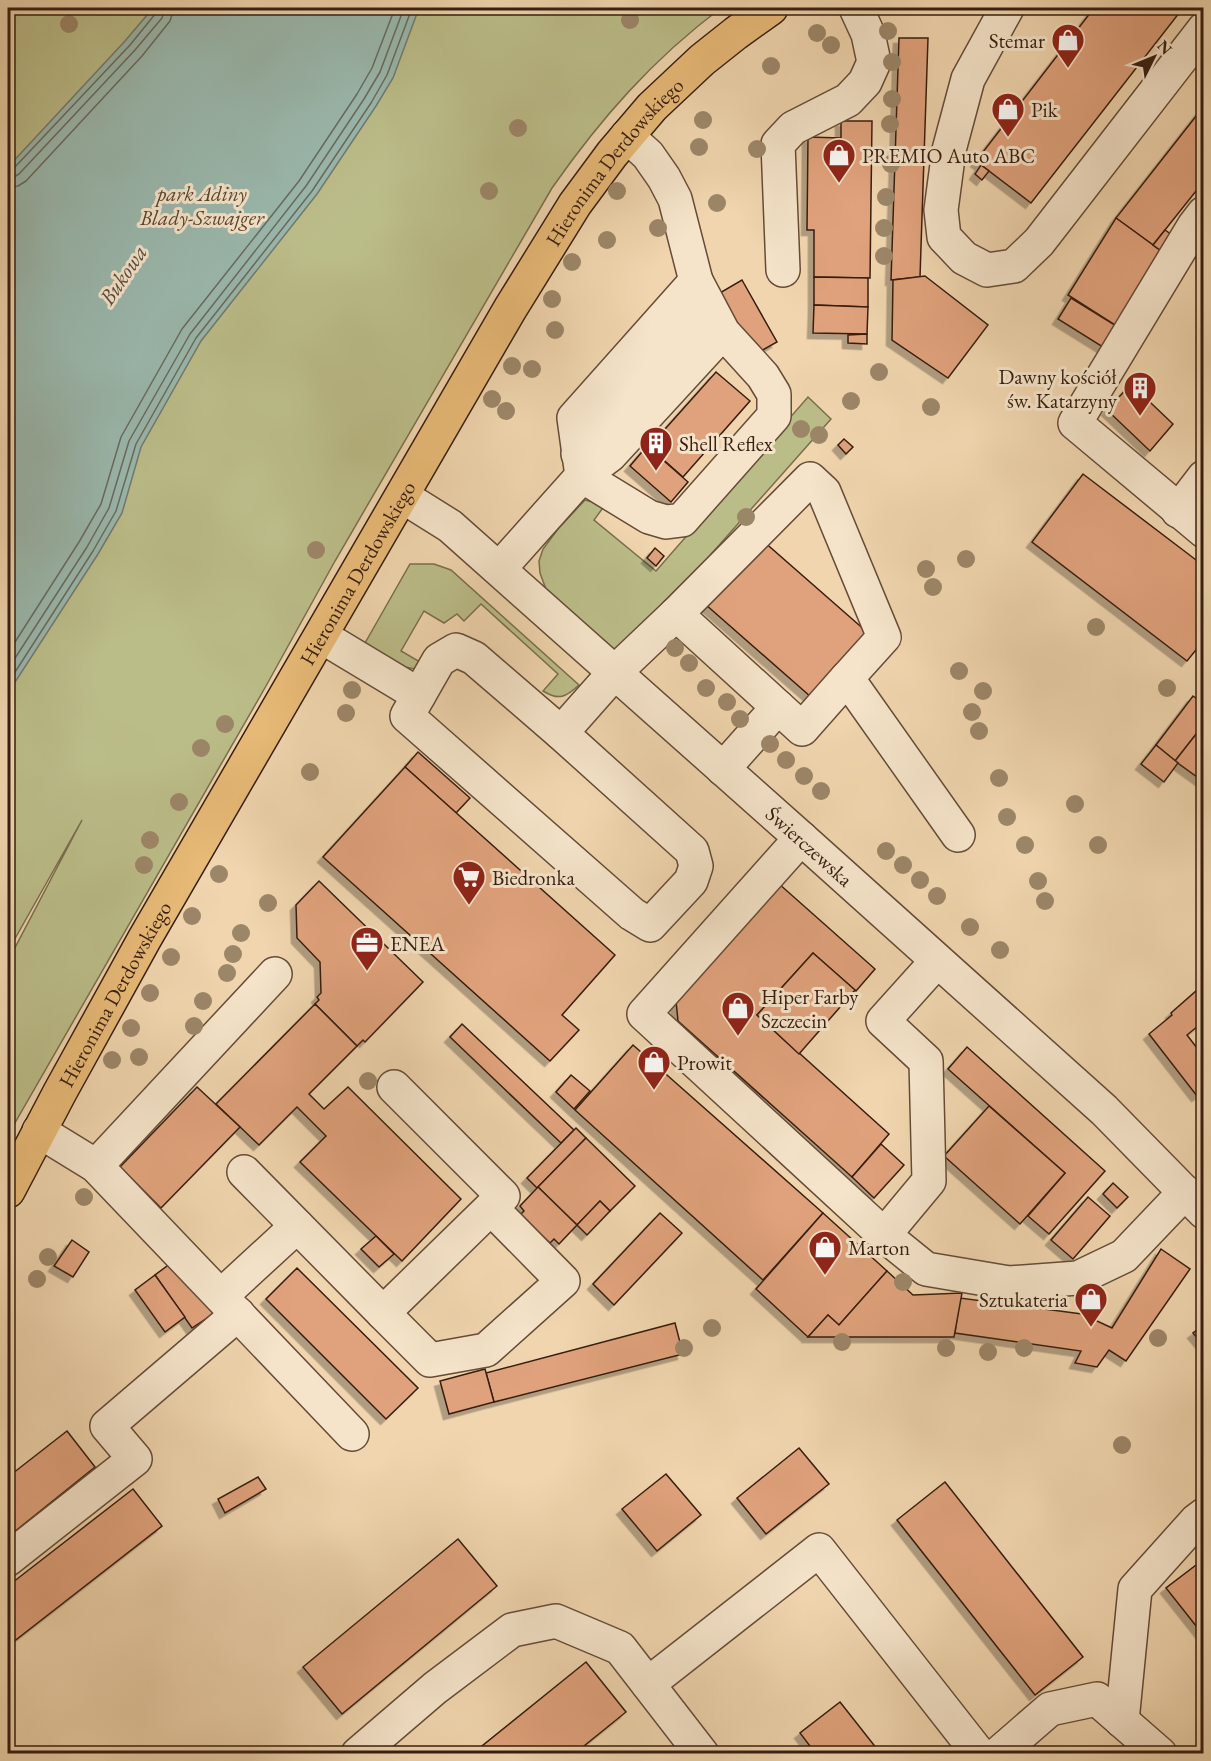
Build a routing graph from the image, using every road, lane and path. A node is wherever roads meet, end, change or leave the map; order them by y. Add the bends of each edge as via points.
1 (771, 8) edge
2 (856, 8) edge
3 (1007, 8) edge
4 (1203, 29) edge
5 (627, 136) junction
6 (1203, 213) edge
7 (783, 270) dead end
8 (709, 307) junction
9 (580, 465) junction
10 (1203, 477) edge
11 (402, 496) junction
12 (1178, 511) junction
13 (1203, 531) edge
14 (499, 569) junction
15 (676, 614) junction
16 (321, 636) junction
17 (615, 672) junction
18 (847, 678) junction
19 (419, 695) junction
20 (778, 706) junction
21 (561, 733) junction
22 (723, 769) junction
23 (958, 835) dead end
24 (801, 838) junction
25 (937, 961) junction
26 (275, 974) dead end
27 (394, 1087) dead end
28 (39, 1131) junction
29 (96, 1166) junction
30 (244, 1172) dead end
31 (8, 1191) edge
32 (1194, 1202) edge
33 (491, 1209) junction
34 (297, 1226) junction
35 (884, 1235) junction
36 (229, 1305) junction
37 (383, 1313) junction
38 (352, 1434) dead end
39 (1203, 1515) edge
40 (8, 1559) edge
41 (648, 1683) junction
42 (1122, 1721) junction
43 (358, 1754) edge
44 (702, 1754) edge
45 (979, 1754) edge
46 (998, 1754) edge
47 (1161, 1754) edge

1 - 5 main road, Hieronima Derdowskiego via 677,82
2 - 7 street via 868,34 874,62 866,82 848,100 793,128 778,144
3 - 4 street via 968,79 949,150 941,210 944,237 964,258 987,270 1014,266 1039,242
5 - 8 street via 648,155 675,199
5 - 11 main road, Hieronima Derdowskiego via 575,204
6 - 12 street via 1075,423
8 - 9 street via 610,455
8 - 9 street via 574,418
8 - 9 street via 774,394 774,416 682,520 666,522 649,517
9 - 14 street
10 - 12 street
11 - 14 street, Świerczewska via 450,526
11 - 16 main road, Hieronima Derdowskiego
12 - 13 street
14 - 17 street, Świerczewska
15 - 17 street
15 - 18 street via 810,479 824,492 884,637
15 - 20 street
16 - 19 street
16 - 28 main road, Hieronima Derdowskiego via 150,930
17 - 21 street
17 - 22 street, Świerczewska
18 - 20 street via 802,729
18 - 23 street
19 - 21 street via 439,660 456,650 474,658
19 - 21 street via 407,716 632,914 651,925 691,880 696,866 692,851
20 - 22 street
22 - 24 street, Świerczewska
24 - 25 street, Świerczewska
24 - 35 street via 644,1014
25 - 32 street, Świerczewska via 1104,1110
25 - 35 street via 883,1021 926,1061 929,1181
26 - 29 street
27 - 33 street via 503,1196
28 - 29 street
28 - 31 main road, Hieronima Derdowskiego
29 - 36 street
30 - 34 street
32 - 35 street via 1124,1256 1078,1278 1009,1283 926,1269
33 - 37 street
33 - 37 street via 563,1281 486,1350 430,1360
34 - 36 street
34 - 37 street
36 - 38 street
36 - 40 street via 107,1426 135,1459
39 - 42 street via 1135,1589
41 - 43 street via 620,1648 556,1621 512,1630 435,1688
41 - 44 street
41 - 45 street via 819,1550
42 - 46 street via 1097,1699 1050,1709
42 - 47 street

